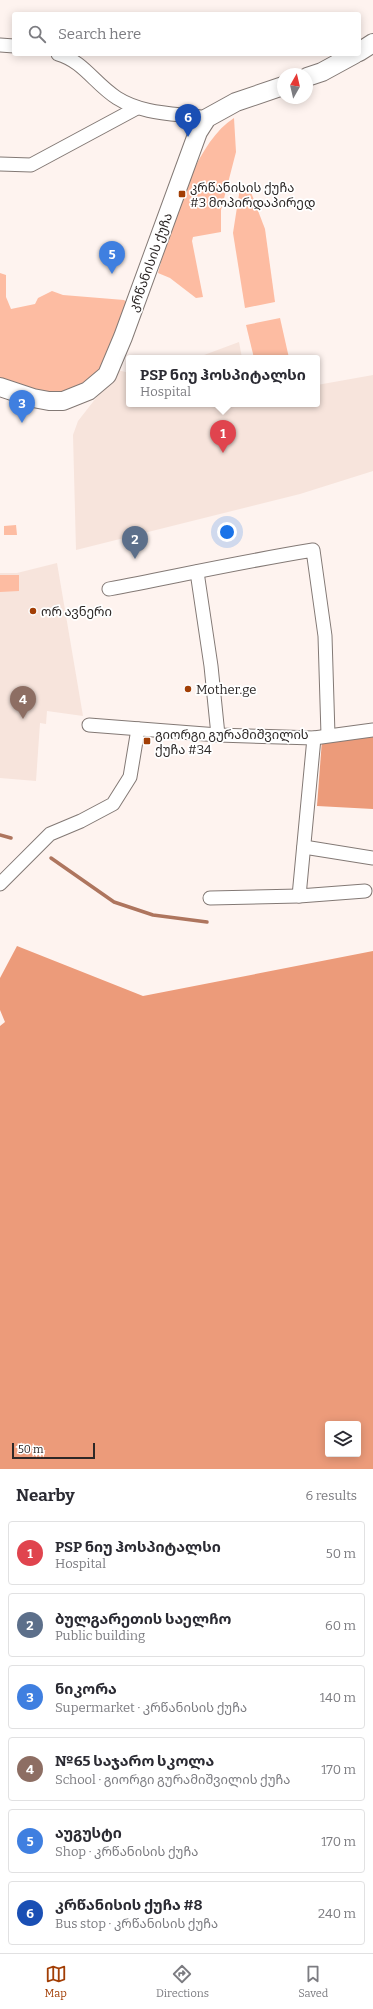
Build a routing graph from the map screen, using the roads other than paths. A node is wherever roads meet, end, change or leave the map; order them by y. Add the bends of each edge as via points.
1 (373, 43) edge
2 (0, 45) edge
3 (12, 46) edge
4 (361, 51) edge
5 (66, 56) edge
6 (351, 56) edge
7 (313, 75) edge
8 (277, 88) edge
9 (137, 108) junction
10 (207, 118) junction
11 (0, 164) edge
12 (0, 387) edge
13 (197, 572) junction
14 (109, 589) dead end
15 (89, 725) dead end
16 (138, 729) junction
17 (373, 730) edge
18 (218, 734) junction
19 (328, 735) junction
20 (314, 738) junction
21 (304, 847) junction
22 (373, 858) edge
23 (0, 884) edge
24 (365, 891) dead end
25 (299, 896) junction
26 (210, 898) dead end

1 - 4 street
2 - 3 street
5 - 9 street via 81,64 103,88 118,99
6 - 7 street
8 - 10 street via 236,102
9 - 10 street
9 - 11 street via 32,165
10 - 12 street, კრწანისის ქუჩა via 198,132 107,375 88,391 62,401 33,398
13 - 14 street
13 - 18 street
13 - 19 street via 248,560 313,550 325,636
15 - 16 street
16 - 18 street
16 - 23 street via 130,777 113,804 50,834
17 - 19 street
18 - 20 street
19 - 20 street
20 - 21 street
21 - 22 street
21 - 25 street
24 - 25 street
25 - 26 street

